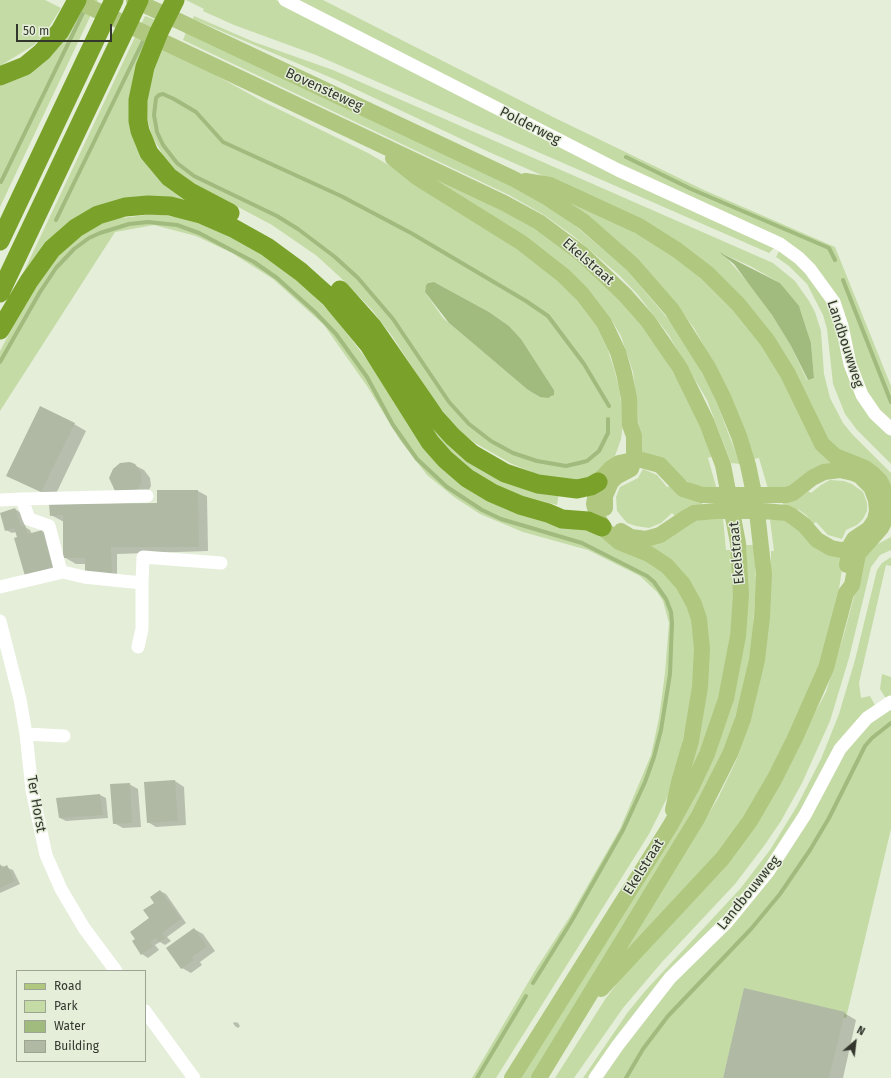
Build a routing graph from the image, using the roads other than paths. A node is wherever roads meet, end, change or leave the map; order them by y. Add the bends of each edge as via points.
1 (76, 0) edge
2 (114, 0) edge
3 (134, 0) edge
4 (139, 0) edge
5 (175, 0) edge
6 (285, 0) edge
7 (0, 76) edge
8 (373, 142) junction
9 (514, 179) junction
10 (0, 241) edge
11 (780, 244) joint
12 (0, 293) edge
13 (0, 330) edge
14 (891, 429) edge
15 (626, 461) junction
16 (598, 482) junction
17 (147, 496) dead end
18 (22, 499) junction
19 (0, 500) edge
20 (885, 505) edge
21 (602, 520) junction
22 (884, 531) edge
23 (856, 549) junction
24 (222, 563) dead end
25 (61, 572) junction
26 (142, 583) junction
27 (0, 587) edge
28 (0, 621) edge
29 (138, 647) dead end
30 (891, 702) edge
31 (26, 734) junction
32 (64, 736) dead end
33 (670, 826) junction
34 (115, 970) edge
35 (581, 1010) junction
36 (146, 1012) edge
37 (194, 1078) edge
38 (512, 1078) edge
39 (539, 1078) edge
40 (595, 1078) edge

1 - 7 highway via 60,31 42,52 24,66
1 - 8 main road, Bovensteweg
2 - 10 highway
3 - 9 main road, Bovensteweg
4 - 12 highway
5 - 16 highway via 145,68 138,100 140,131 149,153 161,169 190,192 279,241 305,259 334,285 372,326 435,417 472,454 505,473 538,484 577,489
6 - 11 street, Polderweg via 618,170
8 - 15 main road via 418,178 522,243 564,276 582,294 604,323 618,352 628,392 630,425 634,436
8 - 33 main road, Ekelstraat via 504,203 539,222 582,254 648,321 680,368 707,423 723,465 738,543 741,595 738,636 726,699 707,754
9 - 20 main road via 550,185 626,220 677,250 707,273 738,304 767,340 788,374 822,444 835,456 865,468 880,481 888,498
9 - 35 main road, Ekelstraat via 584,222 632,264 667,304 691,338 709,368 728,410 748,465 762,543 764,574 757,660 743,719 730,754 698,818
11 - 14 street, Landbouwweg via 810,269 834,302 850,364 862,395 875,414
13 - 21 highway via 29,281 52,249 76,228 98,215 125,207 148,205 170,206 201,214 267,247 330,298 369,345 430,442 454,468 479,486 504,499 548,513 557,510
15 - 16 main road via 611,468
15 - 20 main road via 648,460 660,465 683,489 702,495 786,495 793,493 818,475 840,470 860,476
15 - 21 main road via 631,469 616,477 607,488
16 - 21 main road via 594,504
17 - 18 street
18 - 19 street
18 - 25 street via 29,519 49,526
20 - 22 main road
20 - 23 main road via 877,511 875,520 866,533 854,539
21 - 23 main road via 631,537 646,539 660,535 694,513 786,513 799,521 824,545 831,548
21 - 33 main road via 615,540 660,560 677,576 694,604 699,620 702,649 700,687 691,741
22 - 23 main road
23 - 35 main road via 858,554 852,585 846,594 826,668 775,778 750,821 700,885
24 - 26 street via 144,557
25 - 26 street via 84,578
25 - 27 street
26 - 29 street via 142,629
28 - 31 street, Ter Horst via 20,699
30 - 40 street, Landbouwweg via 867,718 849,737 787,845 768,872 728,921 666,984
31 - 32 street
31 - 34 street, Ter Horst via 32,790 46,855 61,889 84,928
33 - 38 main road, Ekelstraat
35 - 39 main road, Ekelstraat
36 - 37 street

